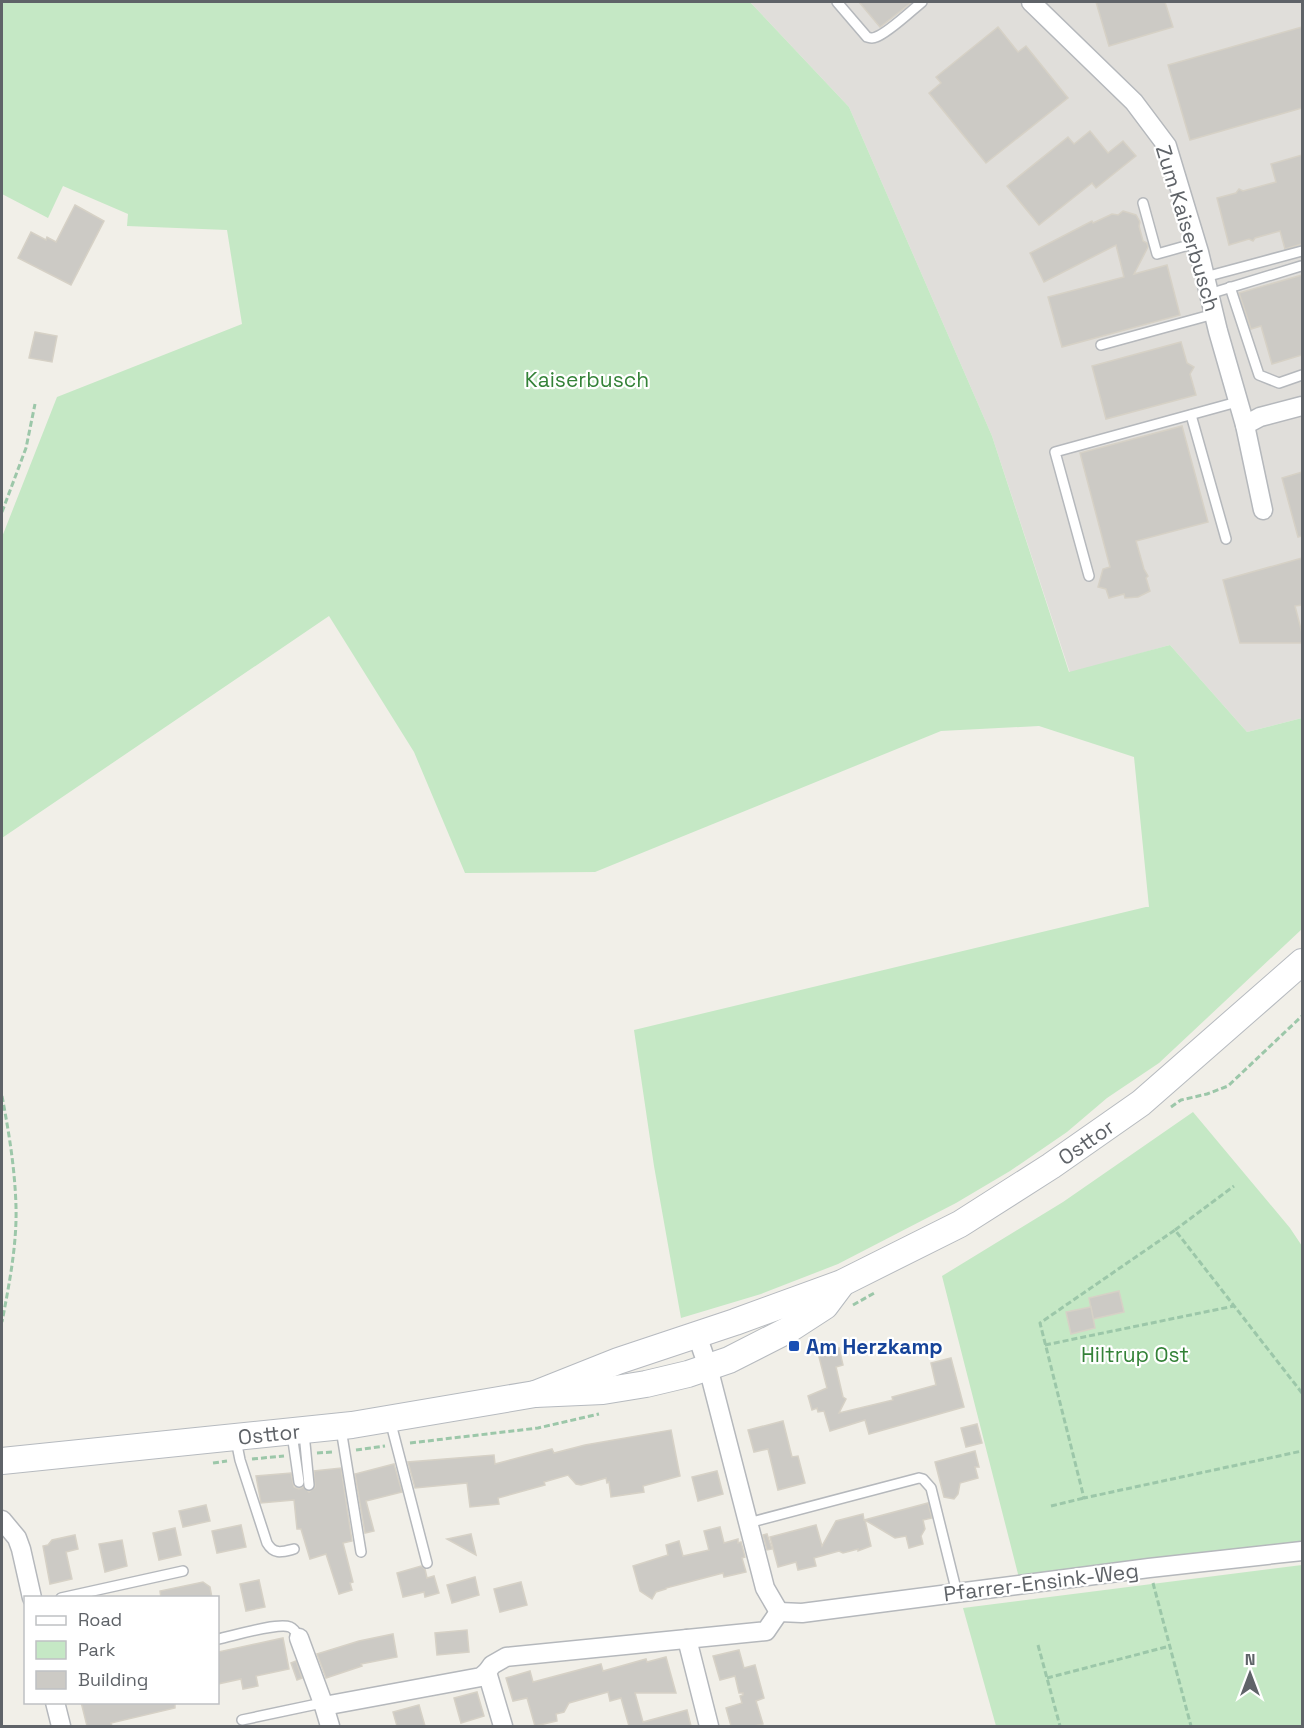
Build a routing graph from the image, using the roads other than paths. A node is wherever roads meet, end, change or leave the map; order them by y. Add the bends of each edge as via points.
1 (837, 2) edge
2 (922, 2) edge
3 (1037, 3) edge
4 (1143, 203) dead end
5 (1196, 243) junction
6 (1302, 251) edge
7 (1301, 266) edge
8 (1207, 285) junction
9 (1230, 287) junction
10 (1214, 314) junction
11 (1101, 345) dead end
12 (1302, 375) edge
13 (1238, 402) junction
14 (1302, 406) edge
15 (1191, 415) junction
16 (1245, 425) junction
17 (1263, 510) dead end
18 (1226, 539) dead end
19 (1089, 576) dead end
20 (1302, 962) edge
21 (842, 1283) junction
22 (697, 1335) junction
23 (708, 1367) junction
24 (535, 1394) junction
25 (390, 1419) junction
26 (341, 1427) junction
27 (298, 1431) junction
28 (236, 1437) junction
29 (2, 1461) edge
30 (304, 1484) dead end
31 (2, 1520) edge
32 (748, 1523) junction
33 (294, 1549) dead end
34 (1302, 1551) edge
35 (361, 1552) dead end
36 (427, 1563) dead end
37 (183, 1571) dead end
38 (957, 1593) junction
39 (32, 1596) edge
40 (70, 1596) edge
41 (779, 1612) junction
42 (299, 1638) joint
43 (219, 1639) edge
44 (687, 1639) junction
45 (487, 1672) junction
46 (56, 1704) edge
47 (323, 1704) junction
48 (242, 1720) dead end
49 (61, 1726) edge
50 (330, 1726) edge
51 (503, 1726) edge
52 (709, 1726) edge

1 - 2 lane via 872,38
3 - 5 street, Zum Kaiserbusch via 1134,102 1167,146
4 - 5 lane via 1157,254
5 - 8 street, Zum Kaiserbusch
6 - 8 lane
7 - 9 lane
8 - 9 lane
8 - 10 street, Zum Kaiserbusch
9 - 12 lane via 1259,375 1278,383
10 - 11 lane
10 - 13 street, Zum Kaiserbusch
13 - 15 lane
13 - 16 street, Zum Kaiserbusch
14 - 16 street
15 - 18 lane
15 - 19 lane via 1055,452
16 - 17 street, Zum Kaiserbusch
20 - 21 main road, Osttor via 1141,1103 1051,1166 960,1224
21 - 22 main road, Osttor
21 - 23 main road, Osttor via 825,1306 788,1330
22 - 23 street
22 - 24 main road, Osttor
23 - 24 main road, Osttor via 624,1388
23 - 32 street
24 - 25 main road, Osttor
25 - 26 main road, Osttor
25 - 36 lane
26 - 27 main road, Osttor
26 - 35 lane
27 - 28 main road, Osttor
27 - 30 lane
28 - 29 main road, Osttor
28 - 33 lane via 267,1543 279,1553
31 - 39 street via 17,1538
32 - 38 lane via 923,1479 931,1488
32 - 41 street via 765,1588
34 - 38 street, Pfarrer-Ensink-Weg
37 - 40 lane
38 - 41 street, Pfarrer-Ensink-Weg via 802,1613
41 - 44 street via 766,1631
42 - 43 lane via 290,1627 279,1626
42 - 47 street
44 - 45 street via 506,1657
44 - 52 street
45 - 47 street via 481,1677
45 - 51 street
46 - 49 street
47 - 48 lane
47 - 50 street

